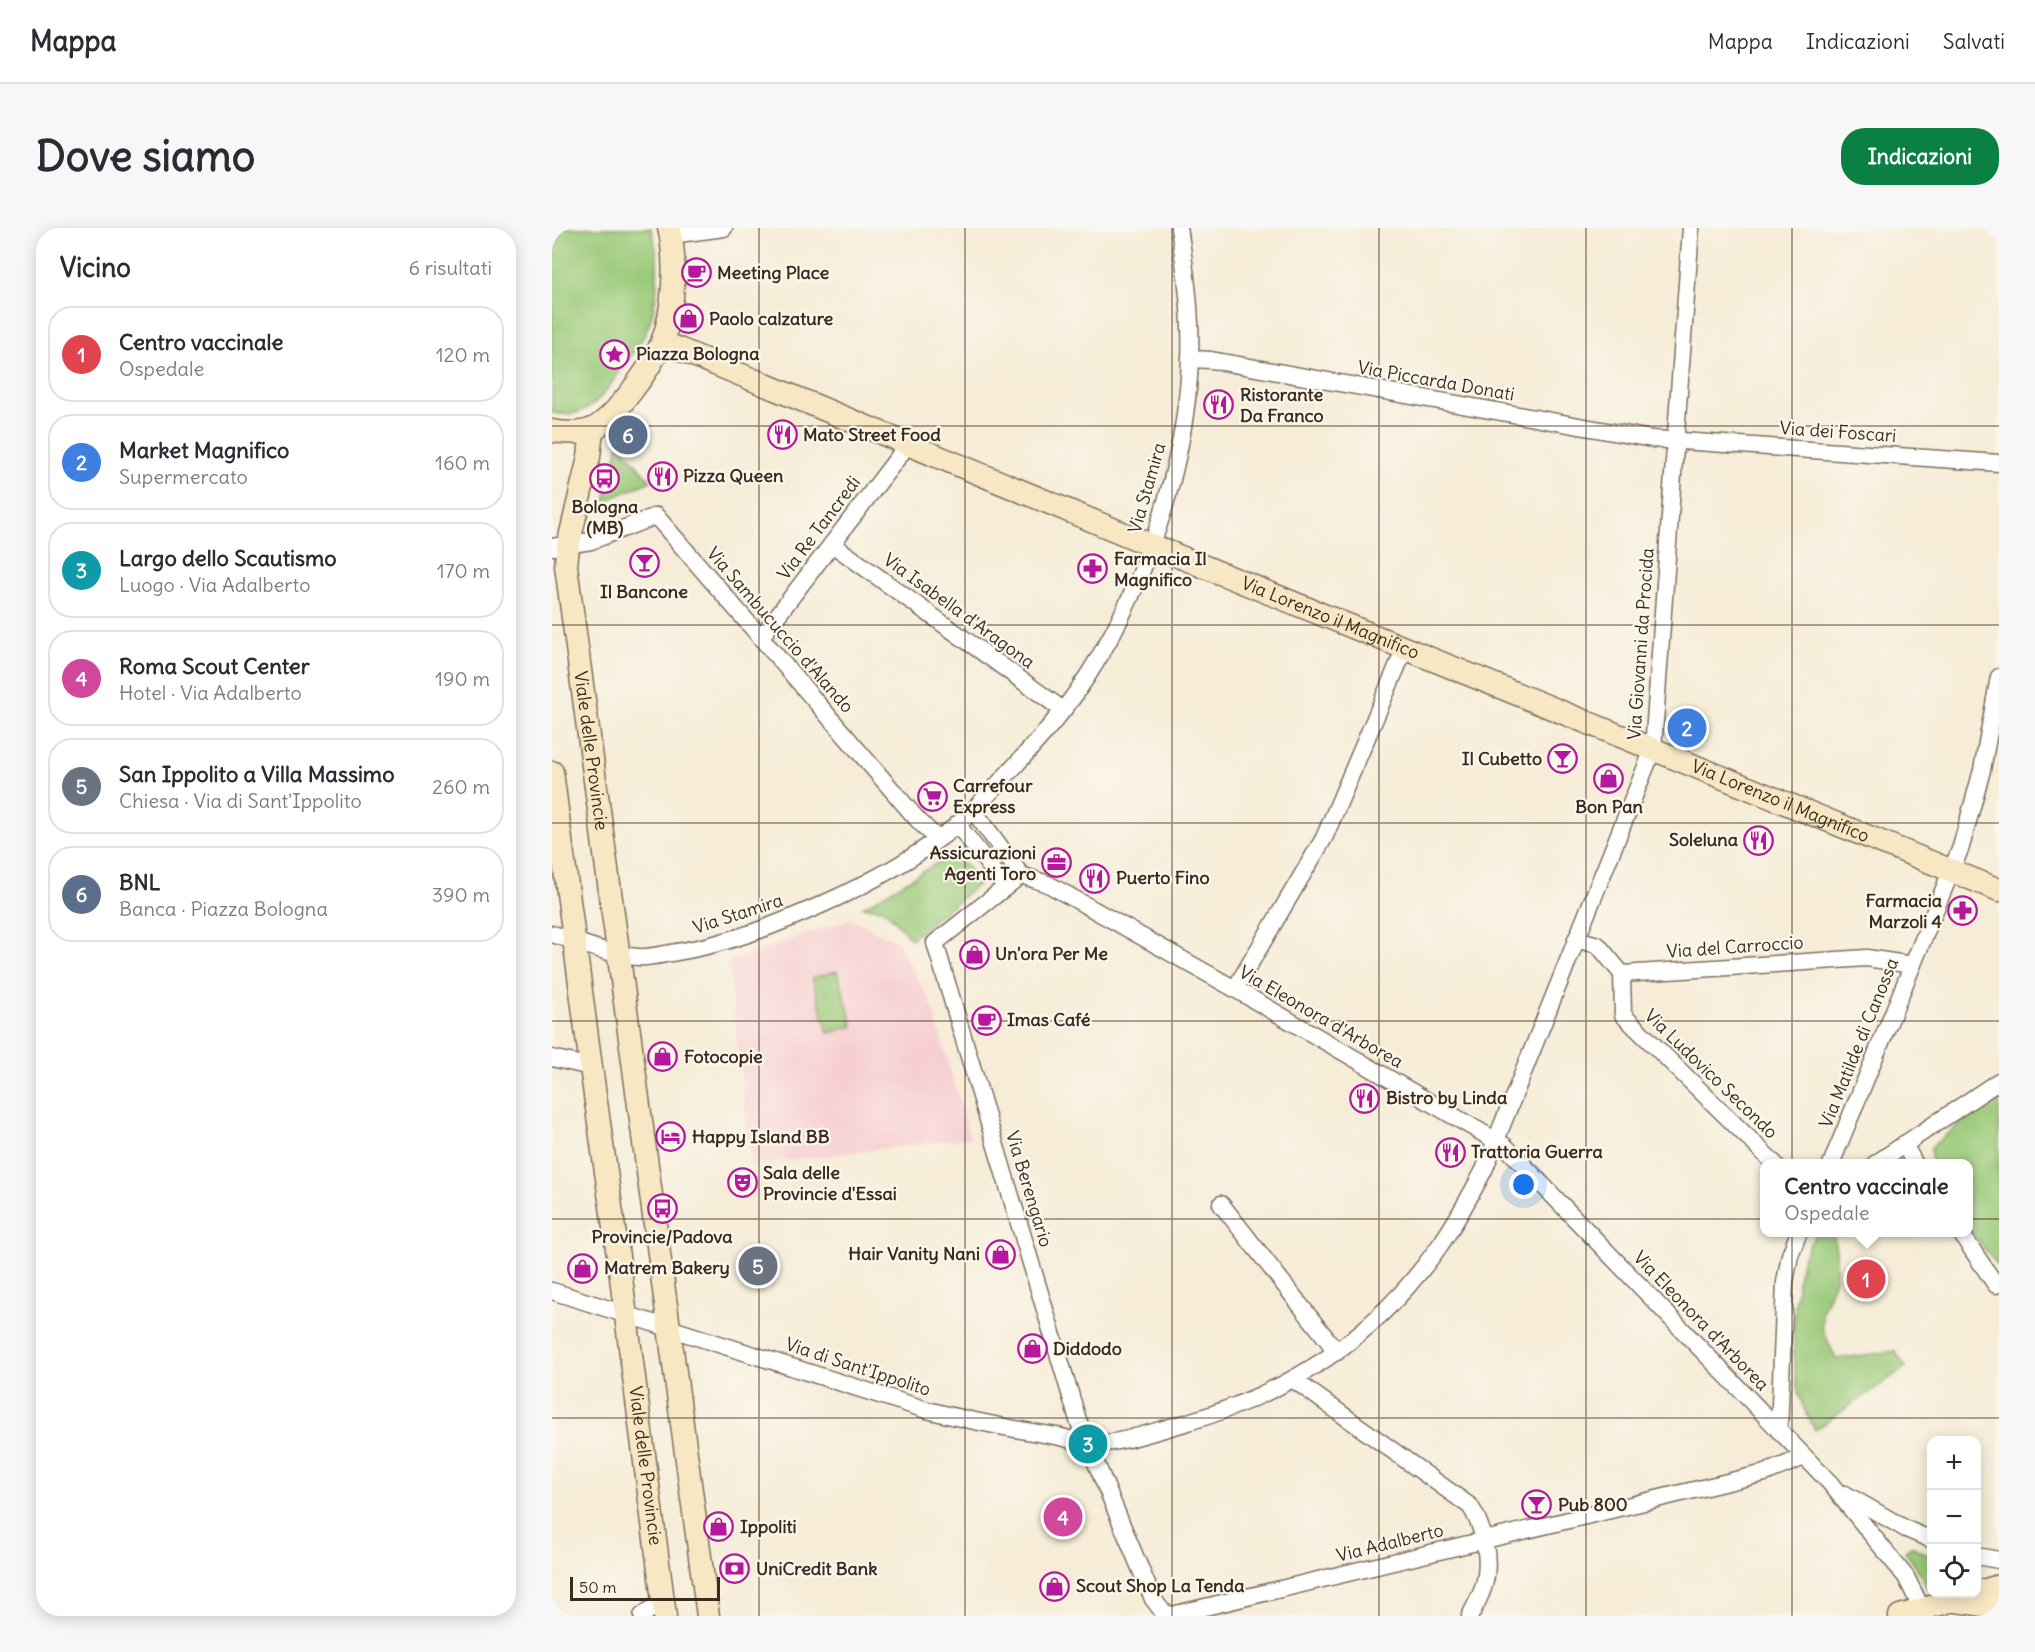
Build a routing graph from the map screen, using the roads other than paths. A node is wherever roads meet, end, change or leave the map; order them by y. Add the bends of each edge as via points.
1 (724, 228) edge
2 (1179, 228) edge
3 (1691, 228) edge
4 (670, 231) edge
5 (662, 342) junction
6 (1190, 359) junction
7 (592, 429) junction
8 (552, 431) edge
9 (1675, 440) junction
10 (909, 443) junction
11 (1999, 463) edge
12 (832, 544) junction
13 (1151, 545) junction
14 (560, 547) edge
15 (761, 637) junction
16 (1405, 648) junction
17 (1999, 677) edge
18 (1063, 710) junction
19 (1653, 749) junction
20 (552, 772) edge
21 (973, 810) junction
22 (957, 825) junction
23 (937, 839) junction
24 (1952, 871) junction
25 (1021, 875) junction
26 (1006, 887) junction
27 (1999, 890) edge
28 (552, 934) edge
29 (1576, 939) junction
30 (574, 940) junction
31 (619, 954) junction
32 (1912, 965) junction
33 (1622, 974) junction
34 (1234, 989) junction
35 (552, 1058) edge
36 (591, 1067) junction
37 (1999, 1081) edge
38 (1496, 1142) junction
39 (1904, 1144) junction
40 (1770, 1159) edge
41 (1833, 1159) edge
42 (1882, 1159) edge
43 (1912, 1159) edge
44 (1221, 1204) dead end
45 (1797, 1237) edge
46 (1963, 1237) edge
47 (1996, 1285) dead end
48 (552, 1291) edge
49 (626, 1315) junction
50 (670, 1329) junction
51 (1337, 1352) junction
52 (1294, 1380) junction
53 (1779, 1431) junction
54 (1089, 1444) junction
55 (1804, 1457) junction
56 (1830, 1483) junction
57 (1927, 1538) edge
58 (1483, 1540) junction
59 (1981, 1557) edge
60 (1999, 1560) edge
61 (1981, 1595) edge
62 (1959, 1598) edge
63 (1950, 1601) junction
64 (1998, 1602) edge
65 (664, 1608) edge
66 (1911, 1612) edge
67 (642, 1616) edge
68 (708, 1616) edge
69 (1470, 1616) edge

1 - 4 street
2 - 6 street, Via Stamira via 1189,303
3 - 9 street, Via Giovanni da Procida
4 - 5 street via 672,293
5 - 7 street via 622,403
5 - 10 street, Via Lorenzo il Magnifico
6 - 9 street, Via Piccarda Donati
6 - 13 street, Via Stamira via 1177,460
7 - 8 street
7 - 14 street, Viale delle Provincie via 590,457
9 - 11 street, Via dei Foscari
9 - 19 street, Via Giovanni da Procida
10 - 12 street, Via Re Tancredi
10 - 13 street, Via Lorenzo il Magnifico
12 - 15 street, Via Re Tancredi
12 - 18 street, Via Isabella d'Aragona
13 - 16 street, Via Lorenzo il Magnifico
13 - 18 street, Via Stamira via 1116,624
14 - 15 street, Via Sambucuccio d'Alando via 591,541 656,516
14 - 31 street, Viale delle Provincie via 566,566
15 - 23 street, Via Sambucuccio d'Alando
16 - 19 street, Via Lorenzo il Magnifico
16 - 34 street via 1324,838
17 - 24 street, Via Matilde di Canossa via 1982,770
18 - 21 street, Via Stamira
19 - 24 street, Via Lorenzo il Magnifico
19 - 29 street, Via Giovanni da Procida
20 - 30 street, Viale delle Provincie
21 - 22 street, Via Stamira
21 - 25 street
22 - 23 street, Via Stamira
22 - 26 street
23 - 31 street, Via Stamira via 863,886 764,929 722,943 652,956
24 - 27 street, Via Lorenzo il Magnifico
24 - 32 street, Via Matilde di Canossa
25 - 26 street
25 - 34 street, Via Eleonora d'Arborea via 1048,884
26 - 54 street, Via Berengario via 935,943 1078,1420
28 - 30 street
29 - 33 street via 1598,945
29 - 38 street, Via Giovanni da Procida
30 - 31 street
30 - 36 street, Viale delle Provincie
31 - 50 street, Viale delle Provincie
32 - 33 street, Via del Carroccio via 1868,958
32 - 41 street, Via Matilde di Canossa
33 - 40 street, Via Ludovico Secondo via 1623,1015
34 - 38 street, Via Eleonora d'Arborea
35 - 36 street
36 - 49 street, Viale delle Provincie
37 - 39 street
38 - 51 street via 1462,1211 1438,1248 1383,1311
38 - 53 street, Via Eleonora d'Arborea via 1506,1146 1539,1179
39 - 42 street
39 - 43 street
44 - 51 street
45 - 53 street via 1785,1282
46 - 47 street
48 - 49 street
49 - 50 street
49 - 65 street, Viale delle Provincie
50 - 54 street, Via di Sant'Ippolito via 927,1410 983,1425
50 - 68 street, Viale delle Provincie
51 - 52 street
52 - 54 street via 1200,1418
52 - 58 street via 1466,1502 1480,1525
53 - 55 street, Via Eleonora d'Arborea
54 - 58 street, Via Adalberto via 1153,1599 1169,1615
55 - 56 street
55 - 58 street, Via Adalberto via 1765,1473
56 - 57 street via 1862,1506
56 - 66 street via 1906,1577
58 - 69 street via 1484,1583
59 - 60 street
61 - 64 street
62 - 63 street
63 - 64 street
63 - 66 street
65 - 67 street

